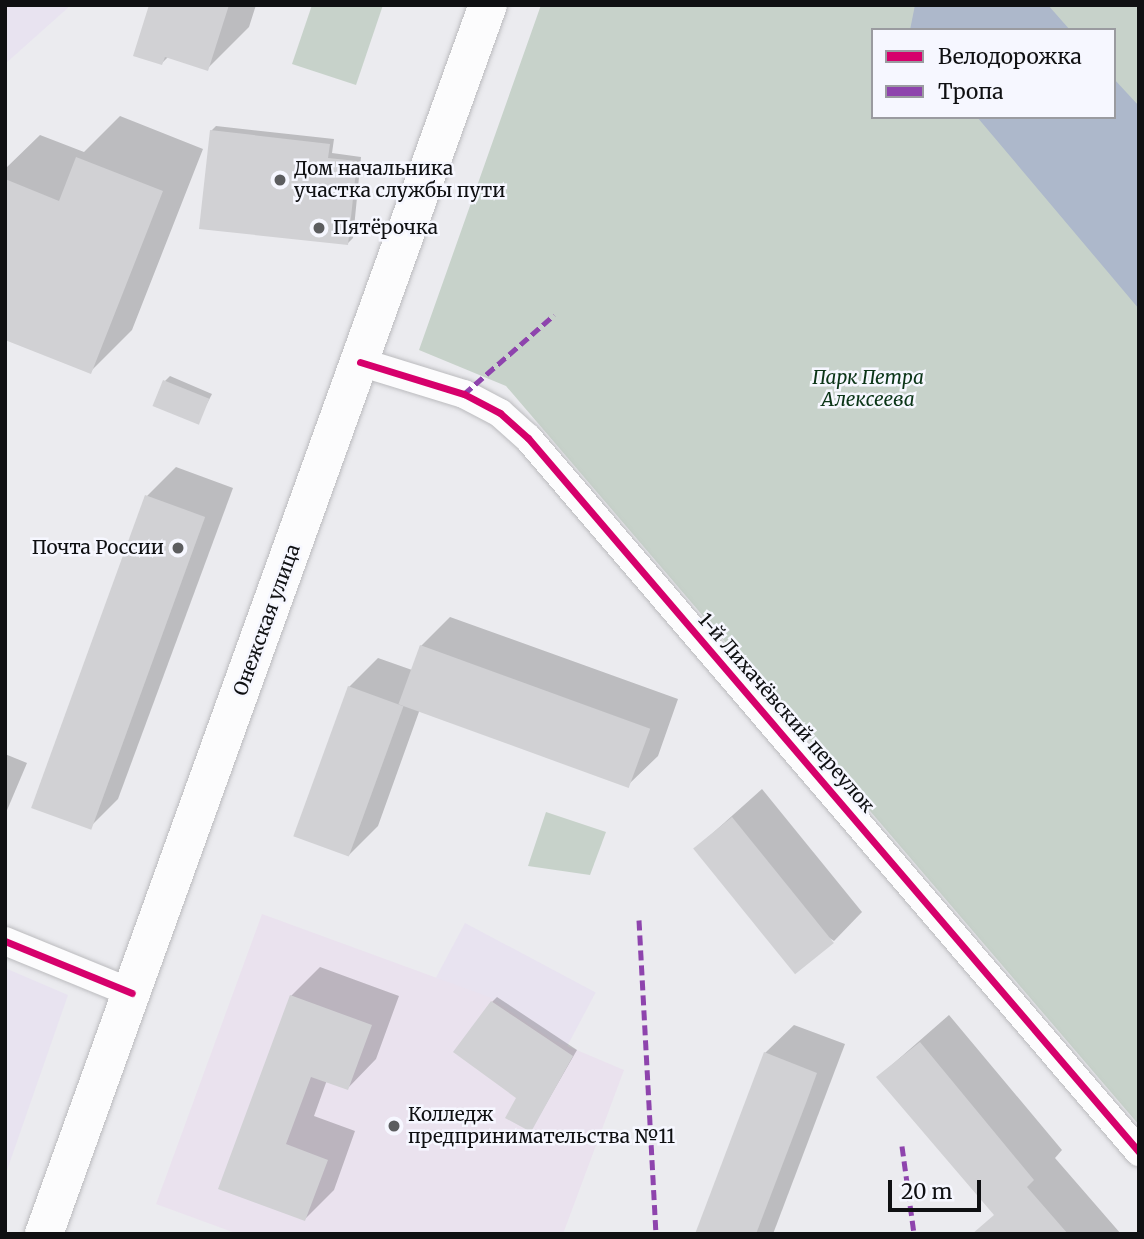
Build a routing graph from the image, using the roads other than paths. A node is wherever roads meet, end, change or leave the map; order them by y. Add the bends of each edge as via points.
1 (488, 5) edge
2 (360, 362) junction
3 (5, 940) edge
4 (132, 993) junction
5 (1139, 1152) edge
6 (44, 1234) edge

1 - 2 main road, Онежская улица
2 - 4 main road, Онежская улица
2 - 5 street, 1-й Лихачёвский переулок via 464,394 500,413 528,438
3 - 4 street
4 - 6 main road, Онежская улица

